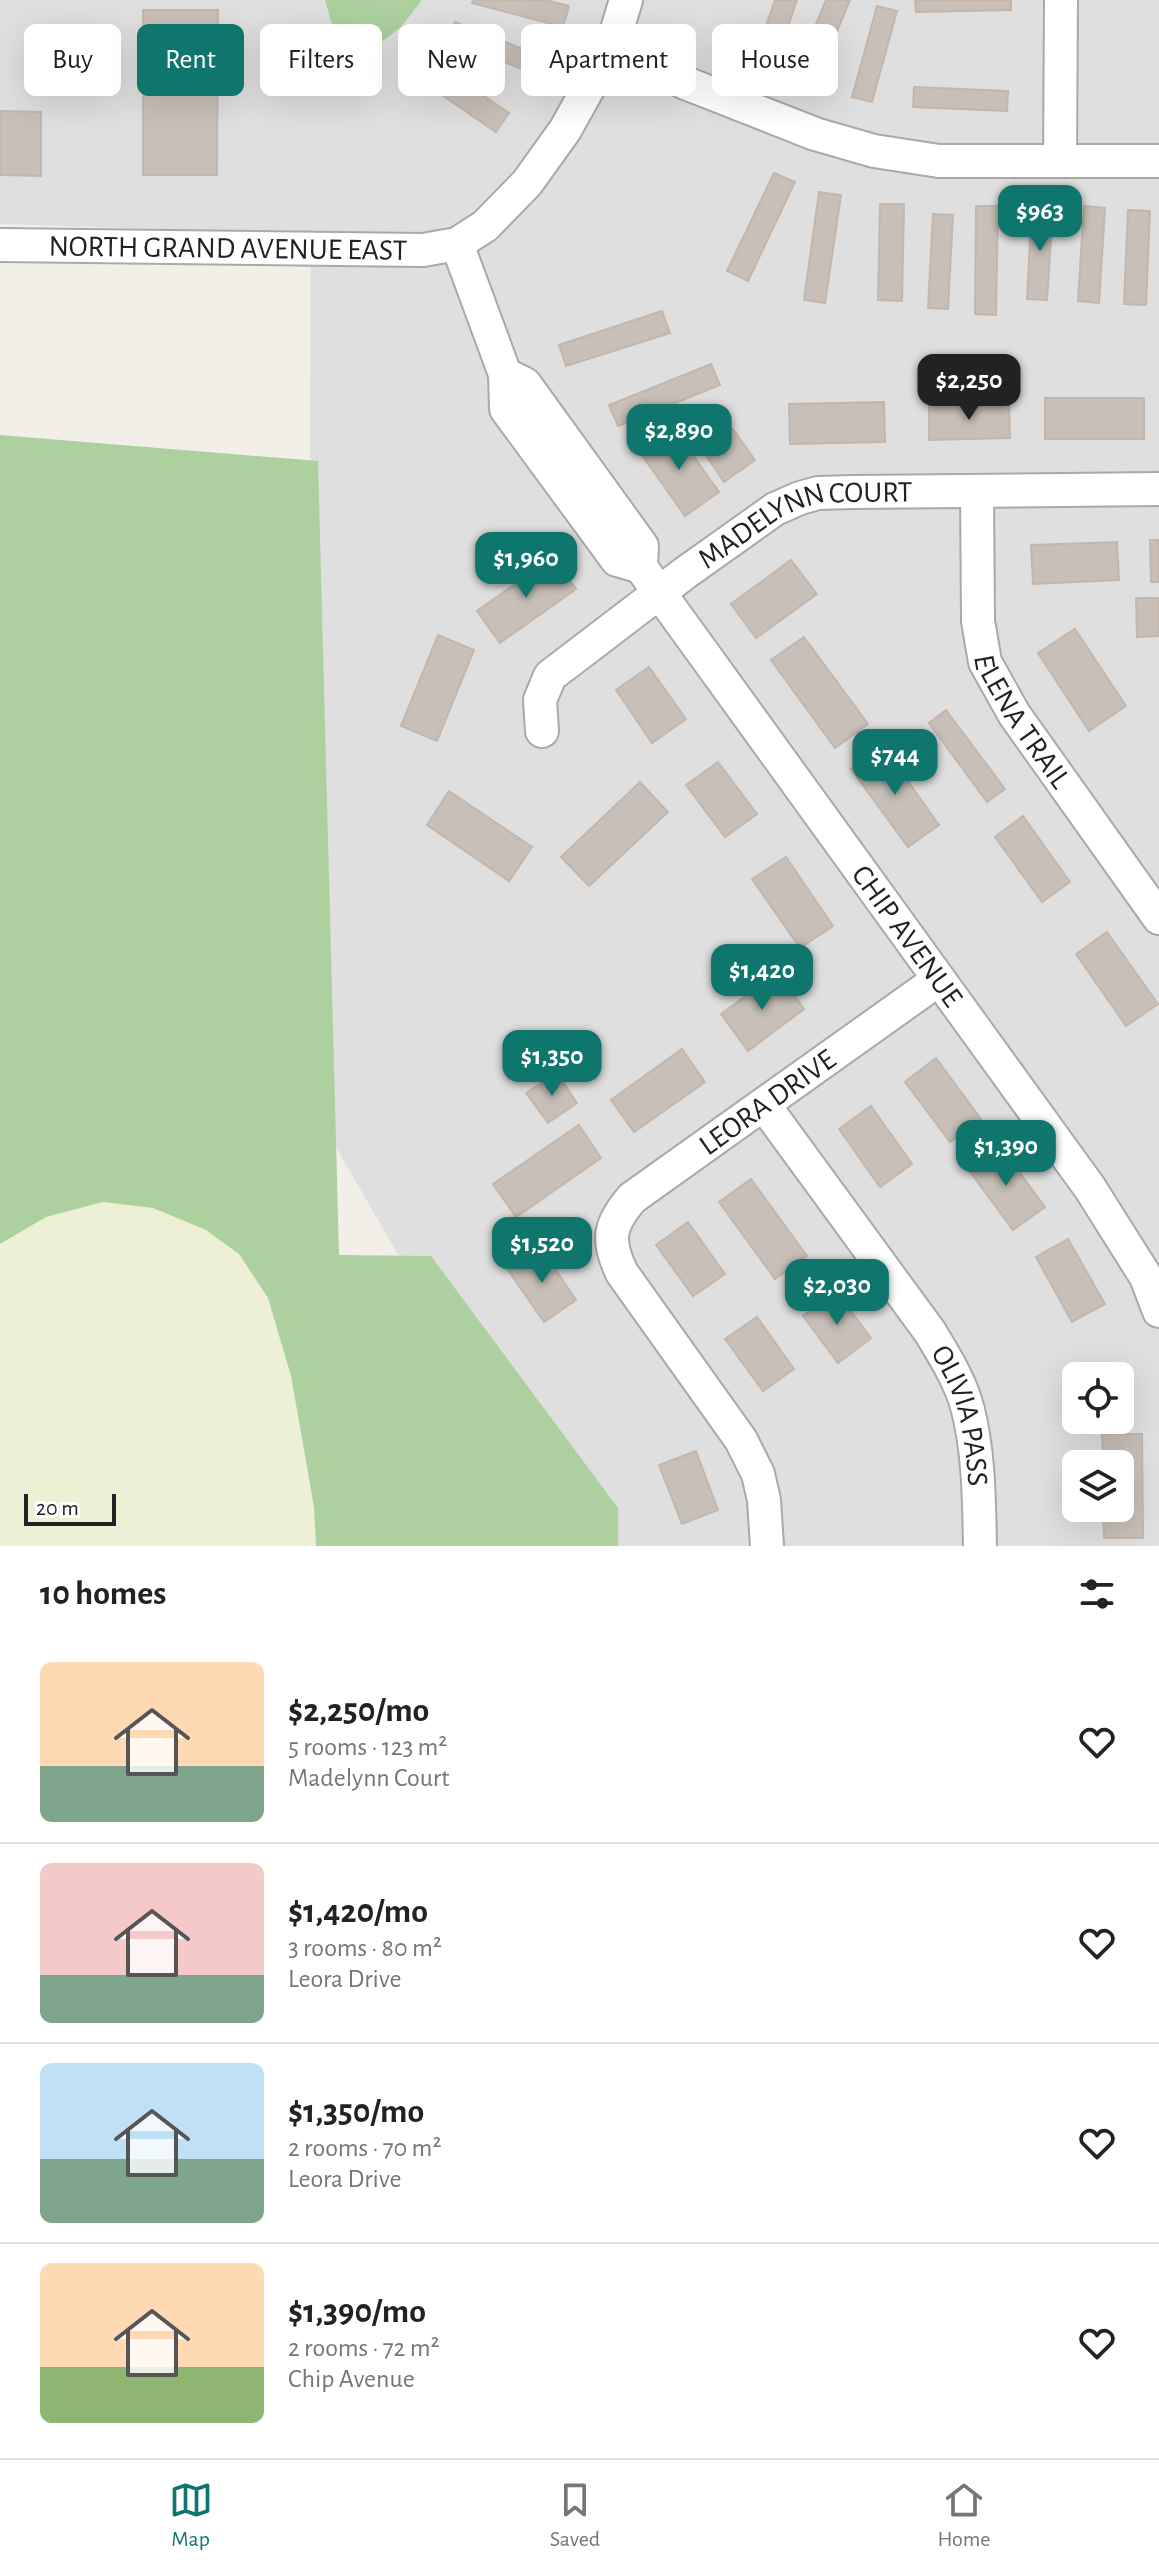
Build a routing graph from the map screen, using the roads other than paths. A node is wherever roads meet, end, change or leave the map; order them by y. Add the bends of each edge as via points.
1 (626, 0) edge
2 (1061, 0) edge
3 (619, 24) edge
4 (696, 87) edge
5 (584, 96) edge
6 (1060, 161) junction
7 (1159, 161) edge
8 (457, 244) junction
9 (0, 245) edge
10 (1159, 489) edge
11 (977, 492) junction
12 (650, 579) junction
13 (542, 731) dead end
14 (1153, 898) edge
15 (938, 980) junction
16 (764, 1105) junction
17 (1159, 1311) edge
18 (767, 1546) edge
19 (980, 1546) edge

1 - 3 street
2 - 6 street
4 - 6 street via 874,151 939,161
5 - 8 street via 527,183 485,226
6 - 7 street
8 - 9 street, NORTH GRAND AVENUE EAST via 423,250
8 - 12 street, CHIP AVENUE via 505,374 525,384 601,514 642,546
10 - 11 street, MADELYNN COURT
11 - 12 street, MADELYNN COURT via 818,493 775,509
11 - 14 street, ELENA TRAIL via 978,621 985,662 1014,714
12 - 13 street, MADELYNN COURT via 550,676 540,700
12 - 15 street, CHIP AVENUE
15 - 16 street, LEORA DRIVE
15 - 17 street, CHIP AVENUE via 1090,1188 1146,1277
16 - 18 street, LEORA DRIVE via 632,1198 610,1238 631,1287 741,1440 758,1474
16 - 19 street, OLIVIA PASS via 950,1364 968,1409

